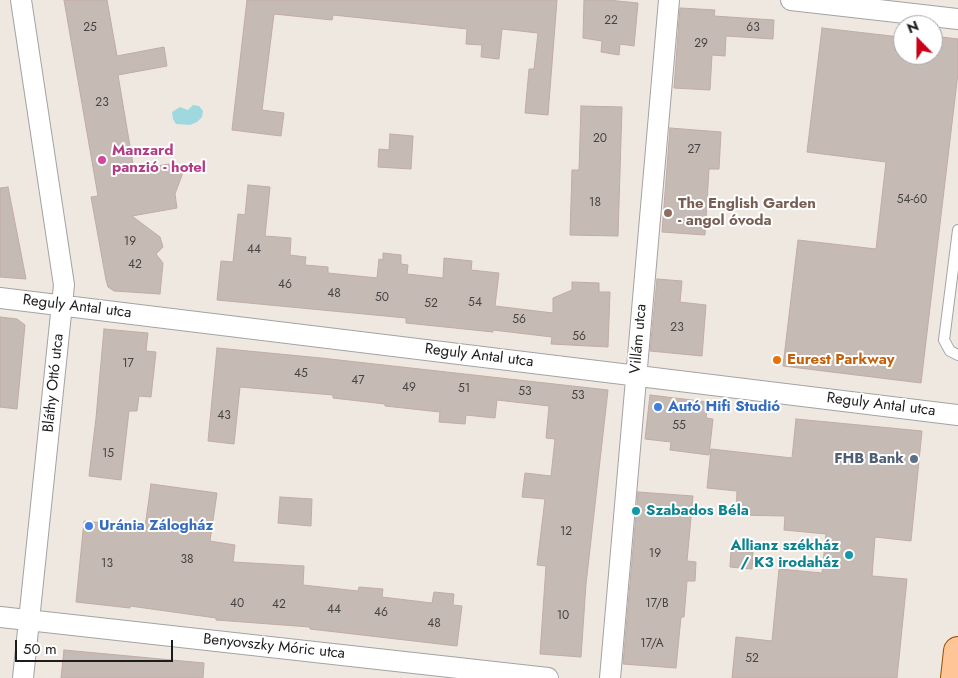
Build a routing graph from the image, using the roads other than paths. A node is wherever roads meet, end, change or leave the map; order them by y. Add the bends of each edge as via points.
1 (21, 0) edge
2 (669, 0) edge
3 (790, 0) edge
4 (958, 19) edge
5 (958, 230) edge
6 (0, 298) edge
7 (61, 306) junction
8 (958, 355) edge
9 (636, 375) junction
10 (958, 415) edge
11 (0, 616) edge
12 (28, 620) junction
13 (958, 651) edge
14 (22, 678) edge
15 (548, 678) edge
16 (610, 678) edge
17 (955, 678) edge

1 - 7 street, Bláthy Ottó utca via 64,285
2 - 9 street, Villám utca
3 - 4 street
5 - 8 lane via 944,340 950,351
6 - 7 street, Reguly Antal utca
7 - 9 street, Reguly Antal utca
7 - 12 street, Bláthy Ottó utca
9 - 10 street, Reguly Antal utca
9 - 16 street, Villám utca
11 - 12 street, Benyovszky Móric utca
12 - 14 street, Bláthy Ottó utca
12 - 15 street, Benyovszky Móric utca
13 - 17 main road

